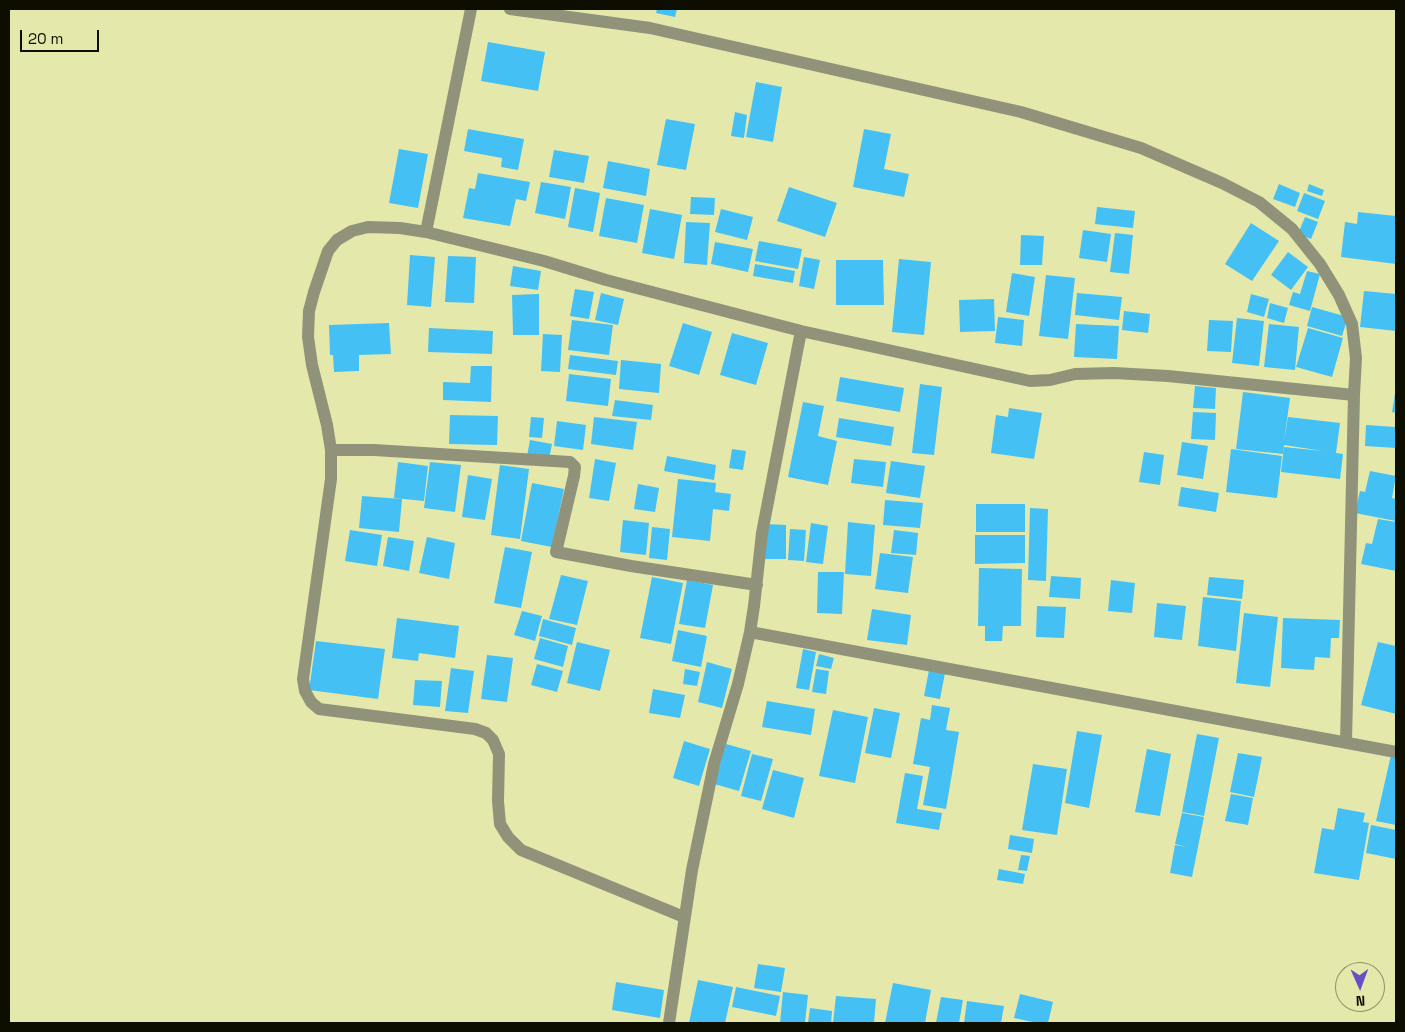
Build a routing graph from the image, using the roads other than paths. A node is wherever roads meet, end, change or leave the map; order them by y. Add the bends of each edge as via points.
1 (472, 9) edge
2 (510, 9) edge
3 (426, 232) junction
4 (801, 331) junction
5 (1354, 395) junction
6 (331, 450) junction
7 (756, 585) junction
8 (750, 632) junction
9 (1346, 742) junction
10 (1396, 752) edge
11 (684, 918) junction
12 (669, 1023) edge

1 - 3 street
2 - 5 street via 650,28 1021,112 1142,148 1222,183 1259,202 1292,229 1320,264 1352,324 1356,358
3 - 4 street
3 - 6 street via 368,227 352,231 337,240 328,251 309,310 308,337
4 - 5 street via 1030,381 1075,374 1114,373
4 - 7 street via 762,533
5 - 9 street
6 - 7 street via 570,462 574,476 556,552
6 - 11 street via 331,480 304,679 305,691 311,702 319,708 486,733 499,754 500,824 521,850
7 - 8 street
8 - 9 street
8 - 11 street via 714,764
9 - 10 street
11 - 12 street

